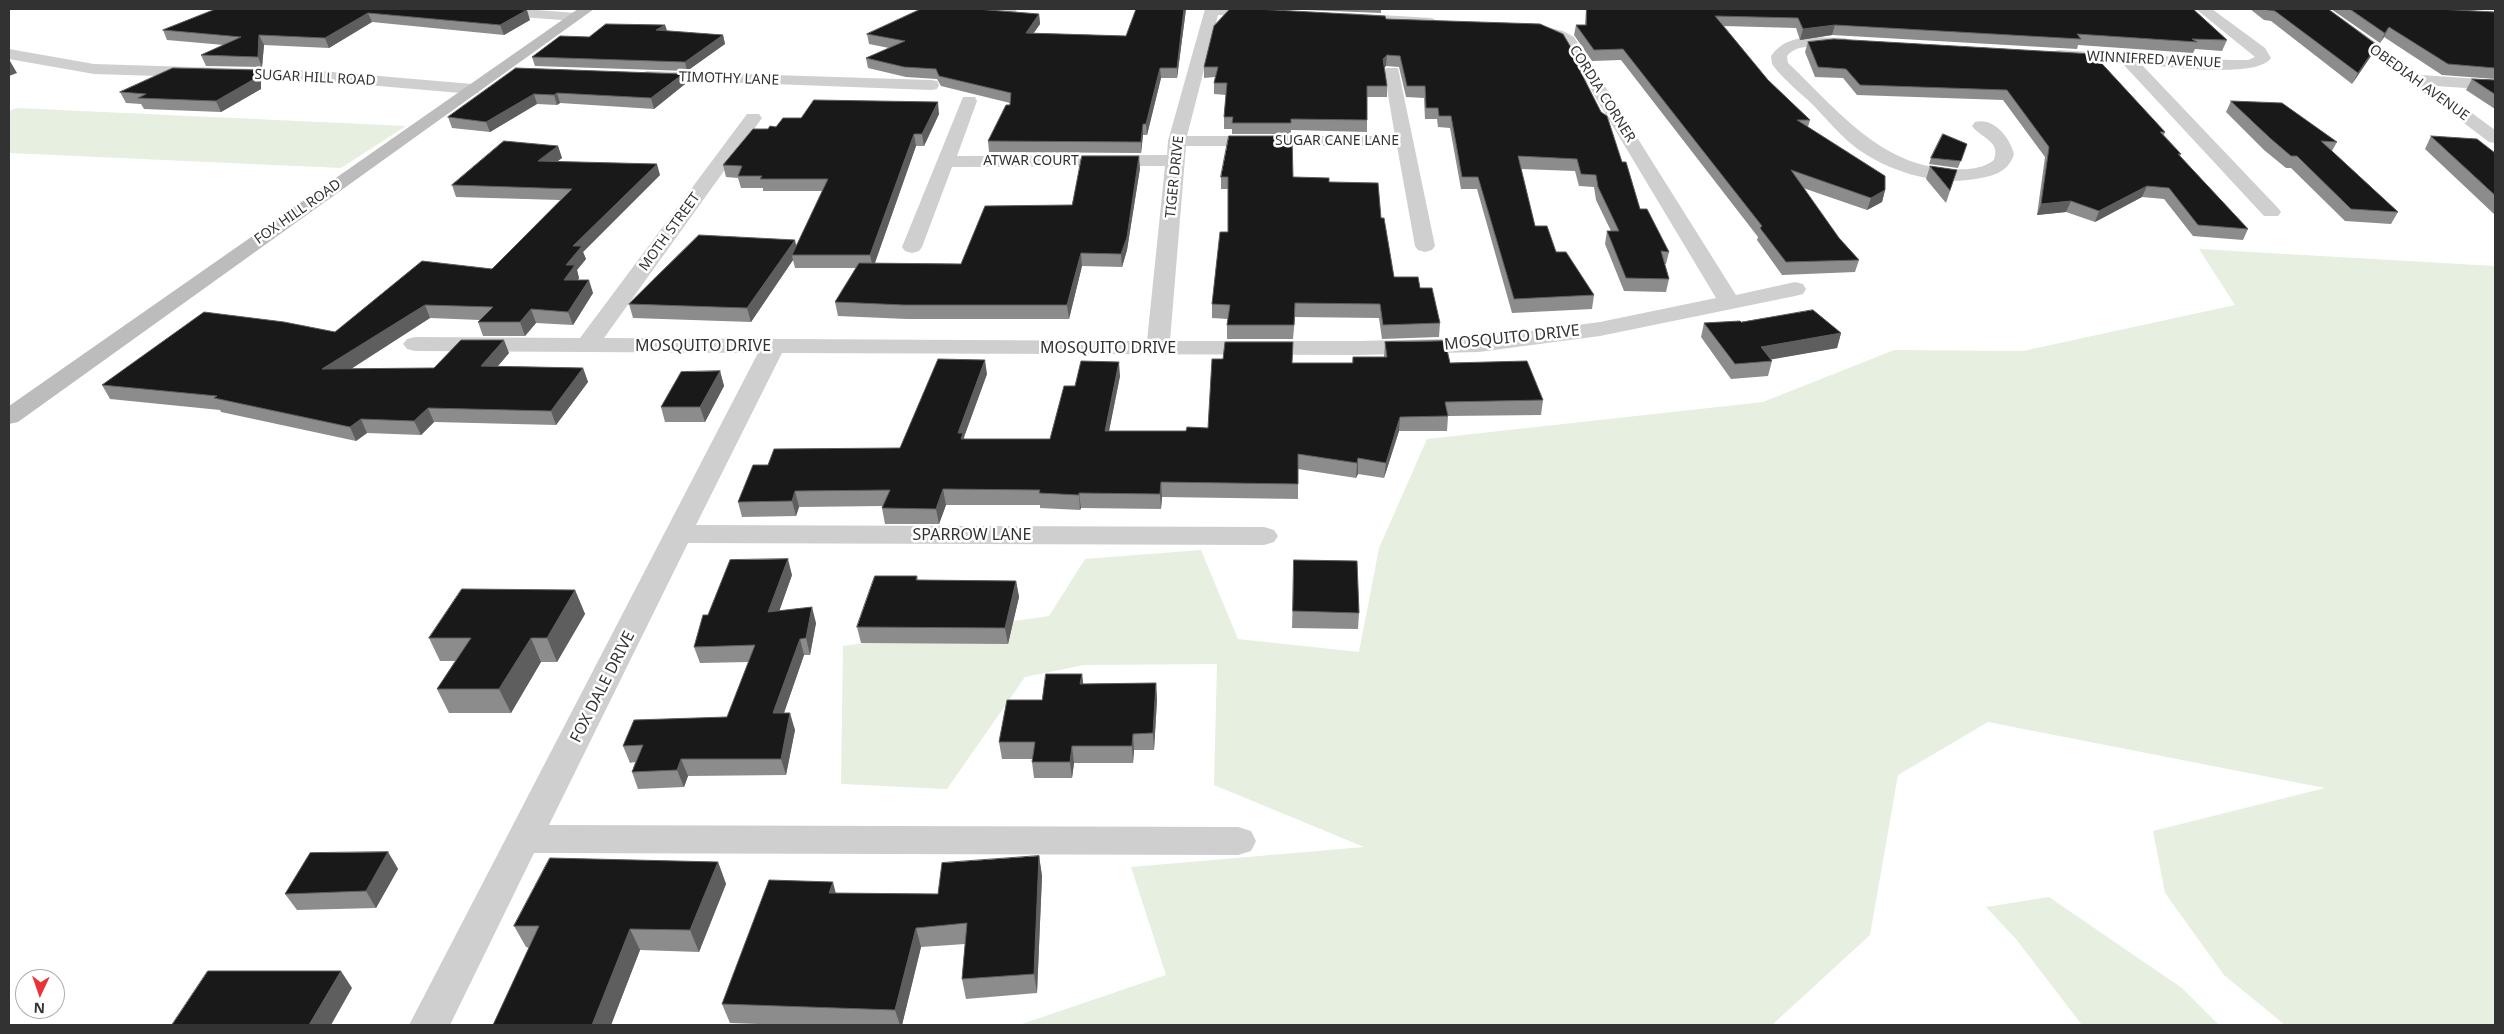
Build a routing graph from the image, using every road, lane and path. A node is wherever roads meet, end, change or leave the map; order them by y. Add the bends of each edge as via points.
1 (466, 9) edge
2 (980, 9) edge
3 (1212, 9) edge
4 (2203, 9) edge
5 (2320, 9) edge
6 (1010, 12) edge
7 (581, 13) edge
8 (1278, 13) edge
9 (1335, 16) edge
10 (1453, 23) edge
11 (1513, 26) edge
12 (1862, 44) edge
13 (9, 54) edge
14 (2039, 54) edge
15 (2128, 59) junction
16 (1392, 71) edge
17 (497, 72) junction
18 (526, 72) edge
19 (635, 76) edge
20 (2415, 80) junction
21 (930, 85) edge
22 (2495, 85) edge
23 (472, 89) junction
24 (969, 101) dead end
25 (753, 118) dead end
26 (1982, 126) dead end
27 (2495, 138) edge
28 (1178, 141) junction
29 (1406, 141) junction
30 (1176, 160) junction
31 (946, 162) junction
32 (2271, 212) dead end
33 (1425, 246) dead end
34 (912, 247) dead end
35 (1795, 289) dead end
36 (1729, 301) junction
37 (415, 344) dead end
38 (587, 345) junction
39 (773, 347) junction
40 (1158, 348) junction
41 (9, 416) edge
42 (680, 534) junction
43 (1264, 536) dead end
44 (526, 838) junction
45 (1238, 841) dead end
46 (429, 1025) edge

1 - 7 street
2 - 6 street
3 - 8 street
3 - 28 street, TIGER DRIVE
4 - 15 street, WINNIFRED AVENUE via 2259,51 2263,58 2257,64 2247,65
5 - 20 street, OBEDIAH AVENUE
7 - 17 main road, FOX HILL ROAD
9 - 10 street
11 - 36 street, CORDIA CORNER via 1540,29 1569,40
12 - 26 street via 1800,44 1781,52 1780,64 1864,144 1900,165 1952,176 1977,175 1994,169 2003,159 2002,142
13 - 23 street, SUGAR HILL ROAD via 94,69 322,76
14 - 15 street, WINNIFRED AVENUE
15 - 32 street
16 - 29 street
17 - 18 street
17 - 23 main road, FOX HILL ROAD
19 - 21 street, TIMOTHY LANE
20 - 22 street
20 - 27 street, OBEDIAH AVENUE
23 - 41 main road, FOX HILL ROAD
24 - 31 street
25 - 38 street, MOTH STREET
28 - 29 street, SUGAR CANE LANE
28 - 30 street, TIGER DRIVE
29 - 33 street
30 - 31 street, ATWAR COURT
30 - 40 street, TIGER DRIVE
31 - 34 street
35 - 36 street, MOSQUITO DRIVE
36 - 40 street, MOSQUITO DRIVE via 1600,328 1479,344
37 - 38 street, MOSQUITO DRIVE
38 - 39 street, MOSQUITO DRIVE
39 - 40 street, MOSQUITO DRIVE
39 - 42 street, FOX DALE DRIVE
42 - 43 street, SPARROW LANE
42 - 44 street, FOX DALE DRIVE
44 - 45 street
44 - 46 street, FOX DALE DRIVE

